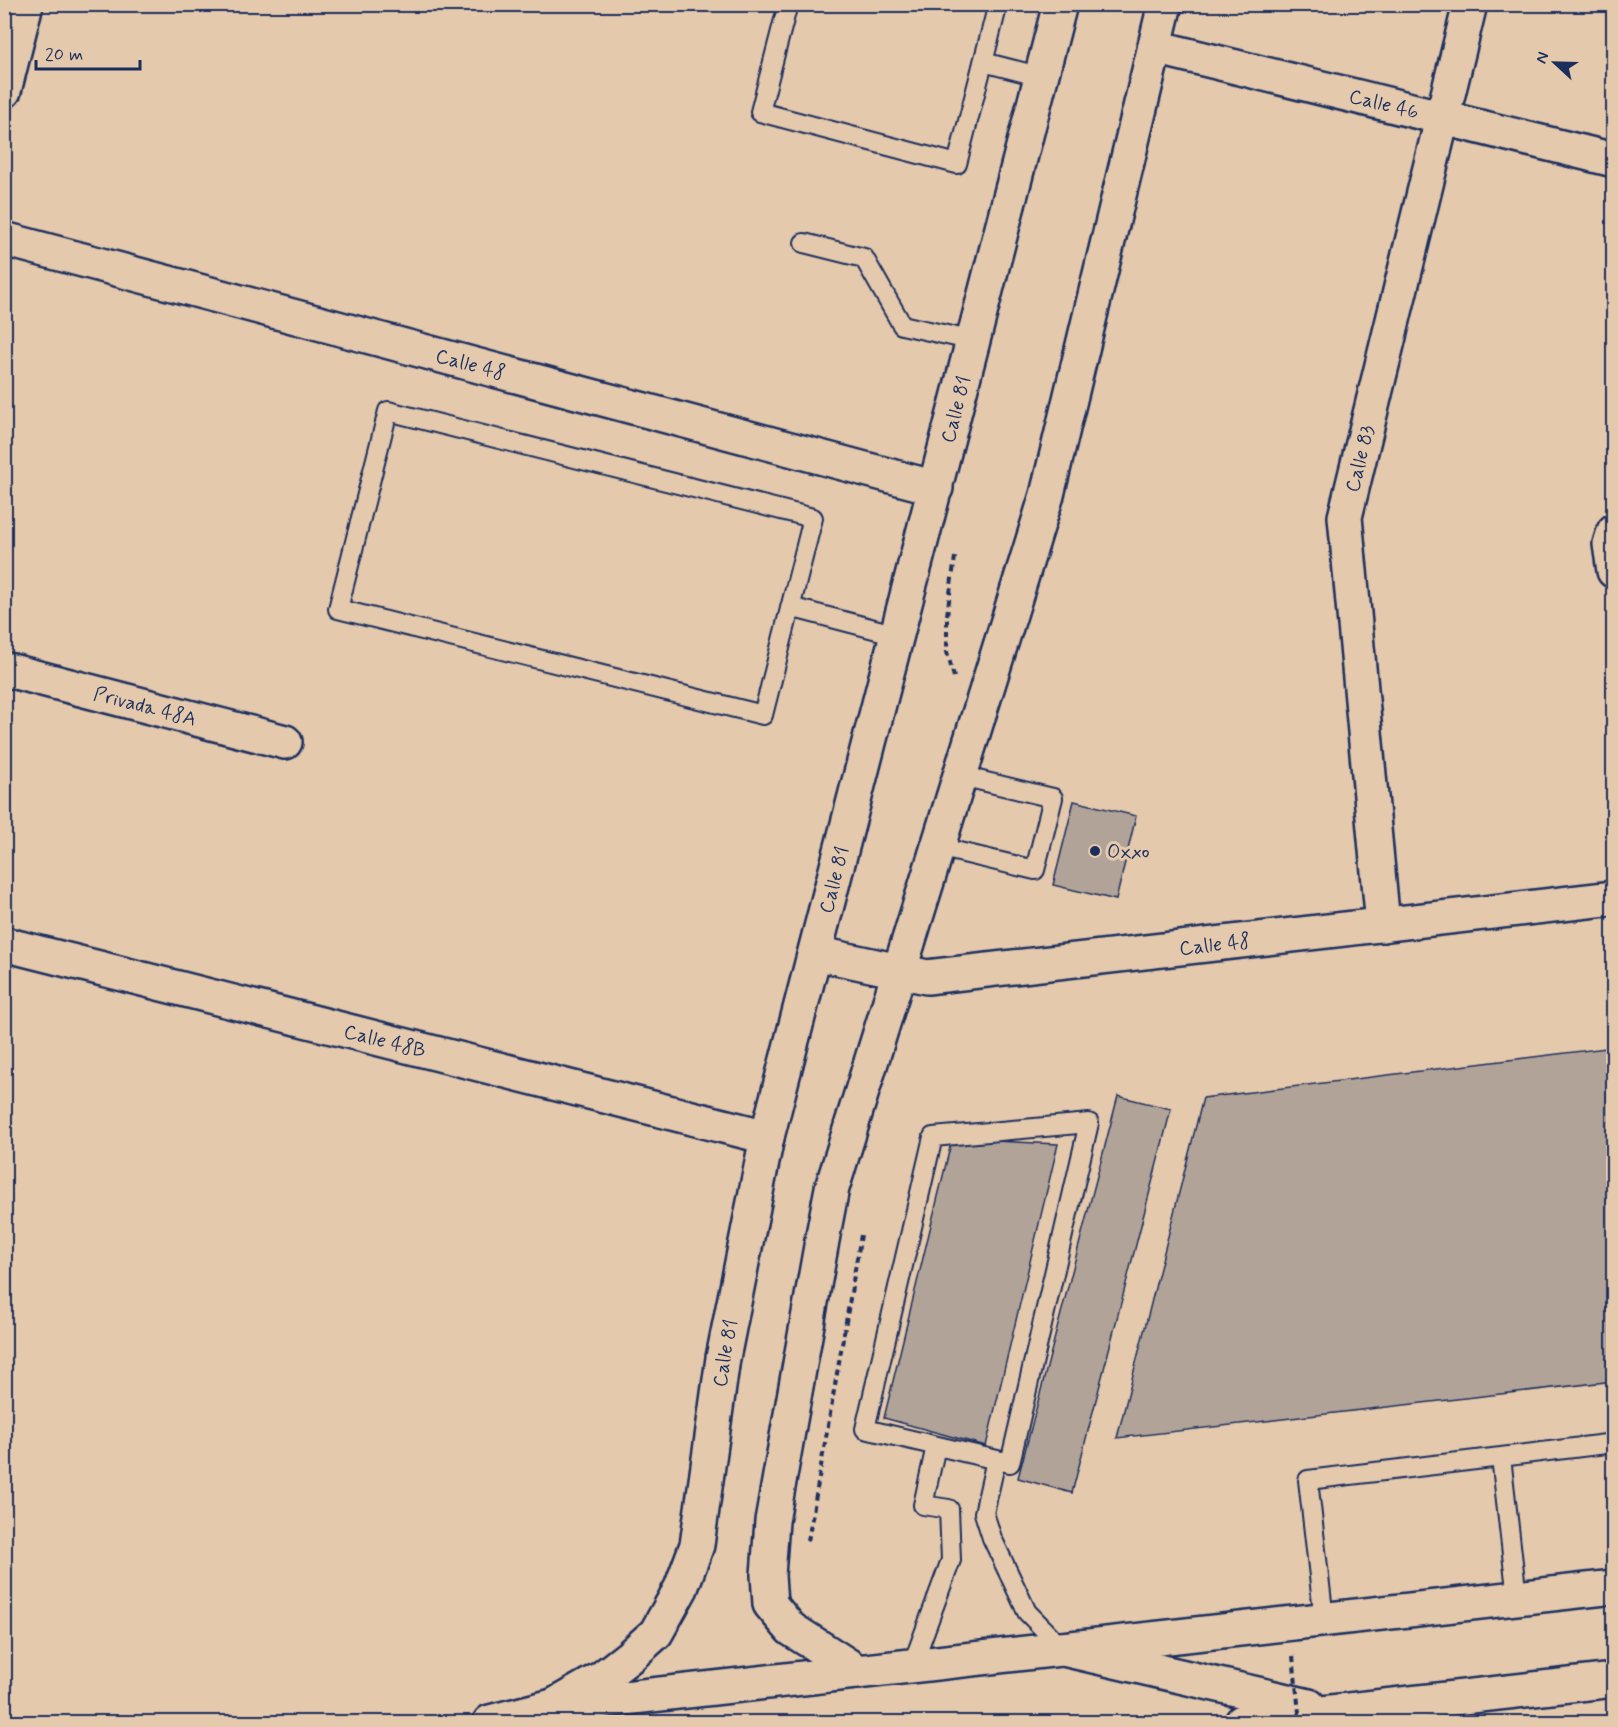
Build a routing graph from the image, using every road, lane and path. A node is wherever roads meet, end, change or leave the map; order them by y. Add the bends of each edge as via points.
1 (26, 4) edge
2 (788, 4) edge
3 (998, 4) edge
4 (1060, 4) edge
5 (1166, 4) edge
6 (1470, 4) edge
7 (1155, 47) junction
8 (983, 62) junction
9 (1042, 77) junction
10 (4, 91) edge
11 (1442, 118) junction
12 (1614, 160) edge
13 (4, 239) edge
14 (804, 243) dead end
15 (974, 341) junction
16 (936, 488) junction
17 (1614, 531) edge
18 (1614, 571) edge
19 (790, 607) junction
20 (897, 635) junction
21 (4, 669) edge
22 (285, 742) dead end
23 (961, 776) junction
24 (938, 847) junction
25 (1614, 898) edge
26 (1383, 925) junction
27 (4, 944) edge
28 (815, 953) junction
29 (900, 972) junction
30 (767, 1137) junction
31 (863, 1226) dead end
32 (1614, 1443) edge
33 (936, 1446) junction
34 (1501, 1457) junction
35 (996, 1460) junction
36 (806, 1548) dead end
37 (1614, 1587) edge
38 (1517, 1598) junction
39 (1324, 1620) junction
40 (1063, 1649) junction
41 (1293, 1656) dead end
42 (912, 1666) junction
43 (858, 1672) junction
44 (1614, 1680) edge
45 (553, 1706) junction
46 (1331, 1712) junction
47 (490, 1722) edge
48 (1242, 1722) edge
49 (1300, 1722) edge

1 - 10 main road
2 - 8 lane via 760,112 957,164
3 - 8 lane
4 - 9 main road, Calle 81
5 - 7 main road
6 - 11 main road, Calle 83
7 - 11 main road, Calle 46
7 - 23 main road via 1047,495
8 - 9 lane
9 - 15 main road, Calle 81
11 - 12 main road, Calle 46
11 - 26 main road, Calle 83 via 1345,517
13 - 16 main road, Calle 48
14 - 15 lane via 864,258 902,325
15 - 16 main road, Calle 81
16 - 20 main road, Calle 81
17 - 18 main road via 1610,544
19 - 19 lane via 813,518 388,411 338,609 763,715
19 - 20 lane
20 - 28 main road, Calle 81
21 - 22 main road, Privada 48A
23 - 24 main road
23 - 24 lane via 1053,798 1035,870
24 - 29 main road
25 - 26 main road, Calle 48
26 - 29 main road, Calle 48 via 927,977
27 - 30 main road, Calle 48B
28 - 29 main road, Calle 48
28 - 30 main road, Calle 81
29 - 43 main road via 832,1188 772,1521 768,1575 770,1604 791,1629
30 - 45 main road, Calle 81 via 723,1358 697,1545 681,1588 656,1633 602,1678
31 - 36 path
32 - 34 lane
33 - 35 lane
33 - 35 lane via 865,1429 933,1137 1089,1122 1010,1463
33 - 42 lane via 923,1505 949,1509 951,1560
34 - 38 lane
34 - 39 lane via 1308,1480
35 - 40 lane via 984,1513 992,1538 1027,1612
37 - 38 main road
38 - 39 main road
39 - 40 main road
40 - 42 main road
40 - 46 main road
41 - 49 path, bridge
42 - 43 main road
43 - 45 main road
44 - 46 main road
45 - 47 main road
46 - 48 main road

